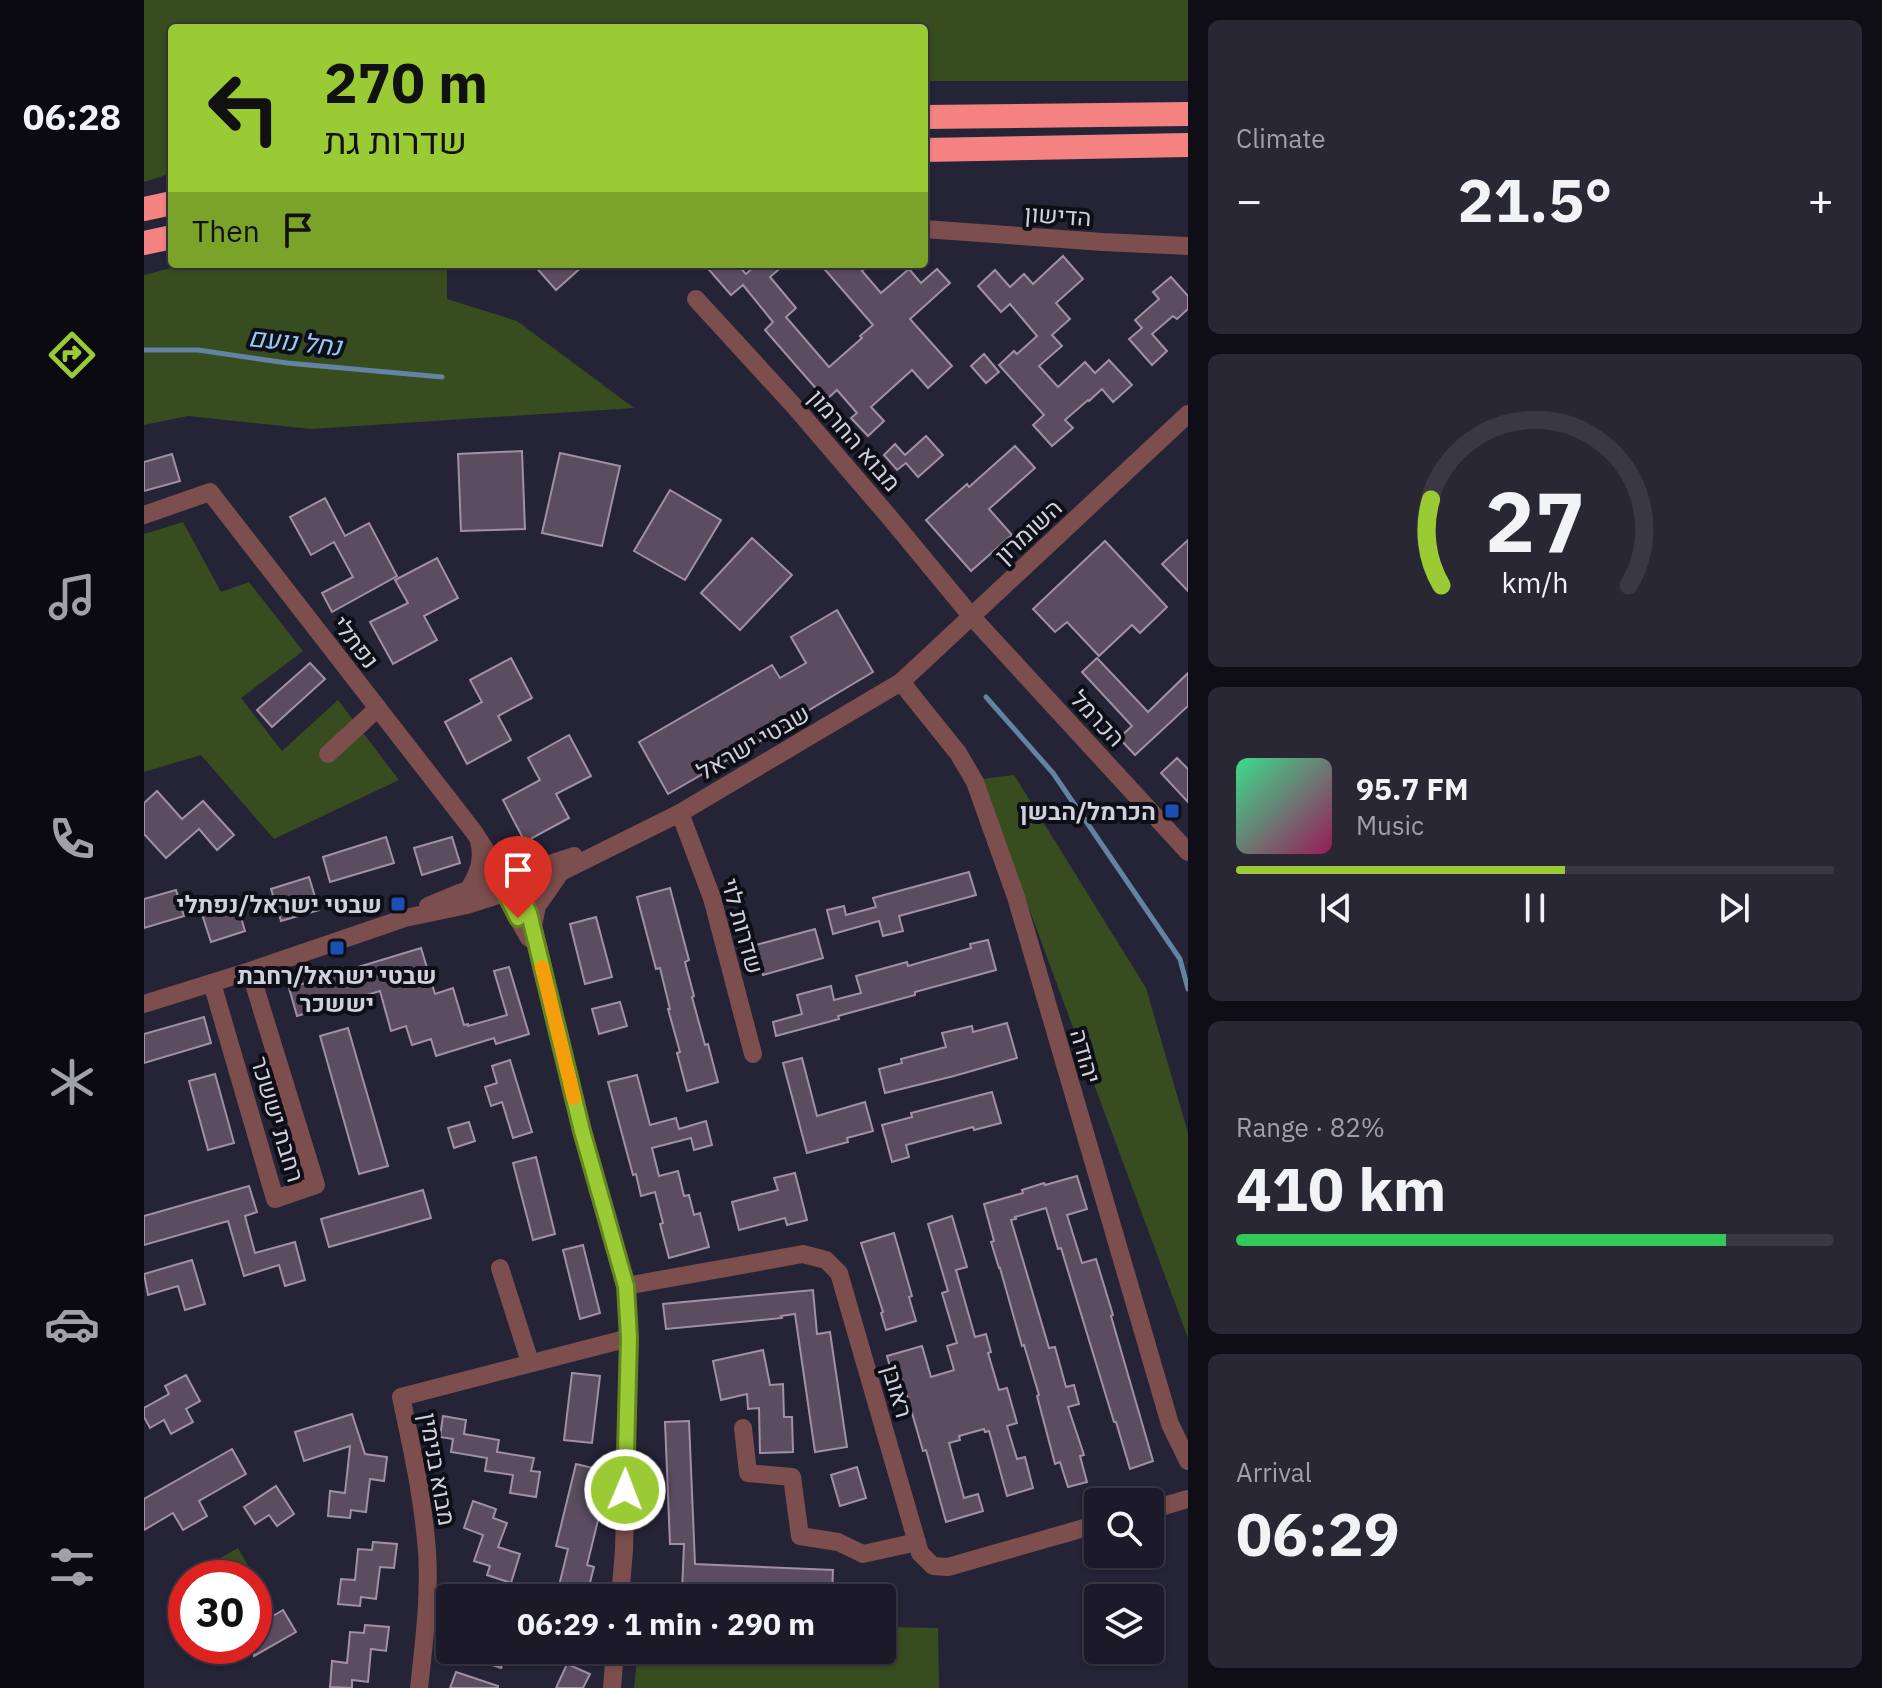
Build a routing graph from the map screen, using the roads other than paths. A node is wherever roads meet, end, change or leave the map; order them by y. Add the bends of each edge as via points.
1 (1188, 114) edge
2 (928, 117) edge
3 (1188, 145) edge
4 (928, 150) edge
5 (168, 204) edge
6 (144, 209) edge
7 (928, 229) edge
8 (168, 238) edge
9 (144, 243) edge
10 (1188, 246) edge
11 (696, 299) dead end
12 (1188, 414) edge
13 (144, 515) edge
14 (972, 617) junction
15 (901, 682) junction
16 (378, 708) junction
17 (328, 754) dead end
18 (680, 813) junction
19 (479, 839) junction
20 (627, 839) junction
21 (1188, 852) edge
22 (561, 873) junction
23 (509, 888) junction
24 (468, 890) junction
25 (405, 918) junction
26 (533, 926) junction
27 (542, 964) junction
28 (250, 971) junction
29 (212, 983) junction
30 (144, 1004) edge
31 (753, 1054) dead end
32 (500, 1268) dead end
33 (626, 1286) junction
34 (629, 1338) junction
35 (530, 1362) junction
36 (743, 1428) dead end
37 (1188, 1461) edge
38 (1188, 1499) edge
39 (1164, 1506) edge
40 (1084, 1528) edge
41 (917, 1542) junction
42 (621, 1584) edge
43 (614, 1664) edge
44 (419, 1688) edge
45 (612, 1688) edge

1 - 2 highway
3 - 4 highway
5 - 6 highway
7 - 10 street, הדישון
8 - 9 highway
11 - 14 street, מבוא החרמון
12 - 14 street, השומרון
13 - 16 street, נפתלי via 210,492
14 - 15 street, השומרון
14 - 21 street, הכרמל
15 - 18 street, שבטי ישראל
15 - 37 street, יהודה via 950,741 975,782 1016,897 1170,1424
16 - 17 street
16 - 19 street, נפתלי
18 - 20 street, שבטי ישראל
18 - 31 street, שדרות לוי via 712,898
19 - 23 street, נפתלי
19 - 24 street via 479,868
20 - 22 street, שבטי ישראל
20 - 23 street, שבטי ישראל
22 - 23 street, שבטי ישראל
22 - 26 street via 537,906
23 - 24 street, שבטי ישראל
23 - 25 street, שבטי ישראל via 442,912
23 - 26 street via 525,903
23 - 27 street
24 - 25 street, שבטי ישראל
25 - 28 street, שבטי ישראל
26 - 27 street
27 - 33 street
28 - 29 street, שבטי ישראל
28 - 29 street, רחבת יששכר via 316,1185 275,1199
29 - 30 street, שבטי ישראל
32 - 35 street
33 - 34 street
33 - 41 street, ראובן via 803,1254 826,1260 839,1273
34 - 35 street, מבוא בנימין
34 - 42 street
35 - 44 street, מבוא בנימין via 401,1397 427,1552
36 - 41 street via 748,1473 792,1477 800,1536 838,1542 863,1554
38 - 39 street
40 - 41 street via 948,1567 933,1566
43 - 45 street

